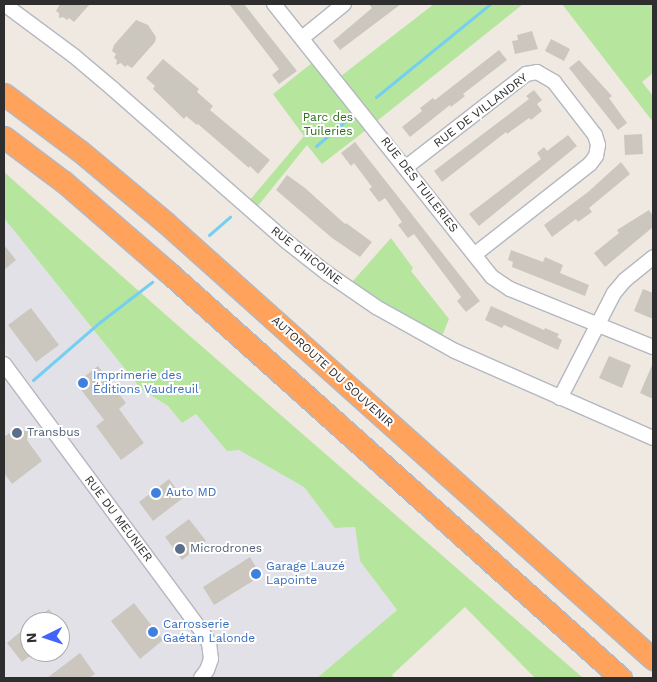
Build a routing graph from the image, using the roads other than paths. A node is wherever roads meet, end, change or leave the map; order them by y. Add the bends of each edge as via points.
1 (4, 4) edge
2 (274, 4) edge
3 (344, 4) edge
4 (302, 38) junction
5 (4, 94) edge
6 (4, 137) edge
7 (404, 168) junction
8 (474, 255) junction
9 (653, 257) edge
10 (596, 325) junction
11 (653, 347) edge
12 (4, 364) edge
13 (560, 398) junction
14 (653, 438) edge
15 (653, 659) edge
16 (201, 678) edge
17 (622, 678) edge

1 - 13 street, RUE CHICOINE via 74,56 259,219 328,274 418,332
2 - 4 street, RUE DES TUILERIES
3 - 4 street
4 - 7 street, RUE DES TUILERIES
5 - 15 highway, AUTOROUTE DU SOUVENIR via 80,151 166,223
6 - 17 highway via 64,182 161,266
7 - 8 street, RUE DES TUILERIES
7 - 8 street, RUE DE VILLANDRY via 526,74 537,72 554,82 595,135 598,145 596,156
8 - 10 street, RUE DES TUILERIES via 492,277 503,284
9 - 10 street via 619,286
10 - 11 street, RUE DES TUILERIES
10 - 13 street
12 - 16 street, RUE DU MEUNIER via 204,633 211,659
13 - 14 street, RUE CHICOINE

